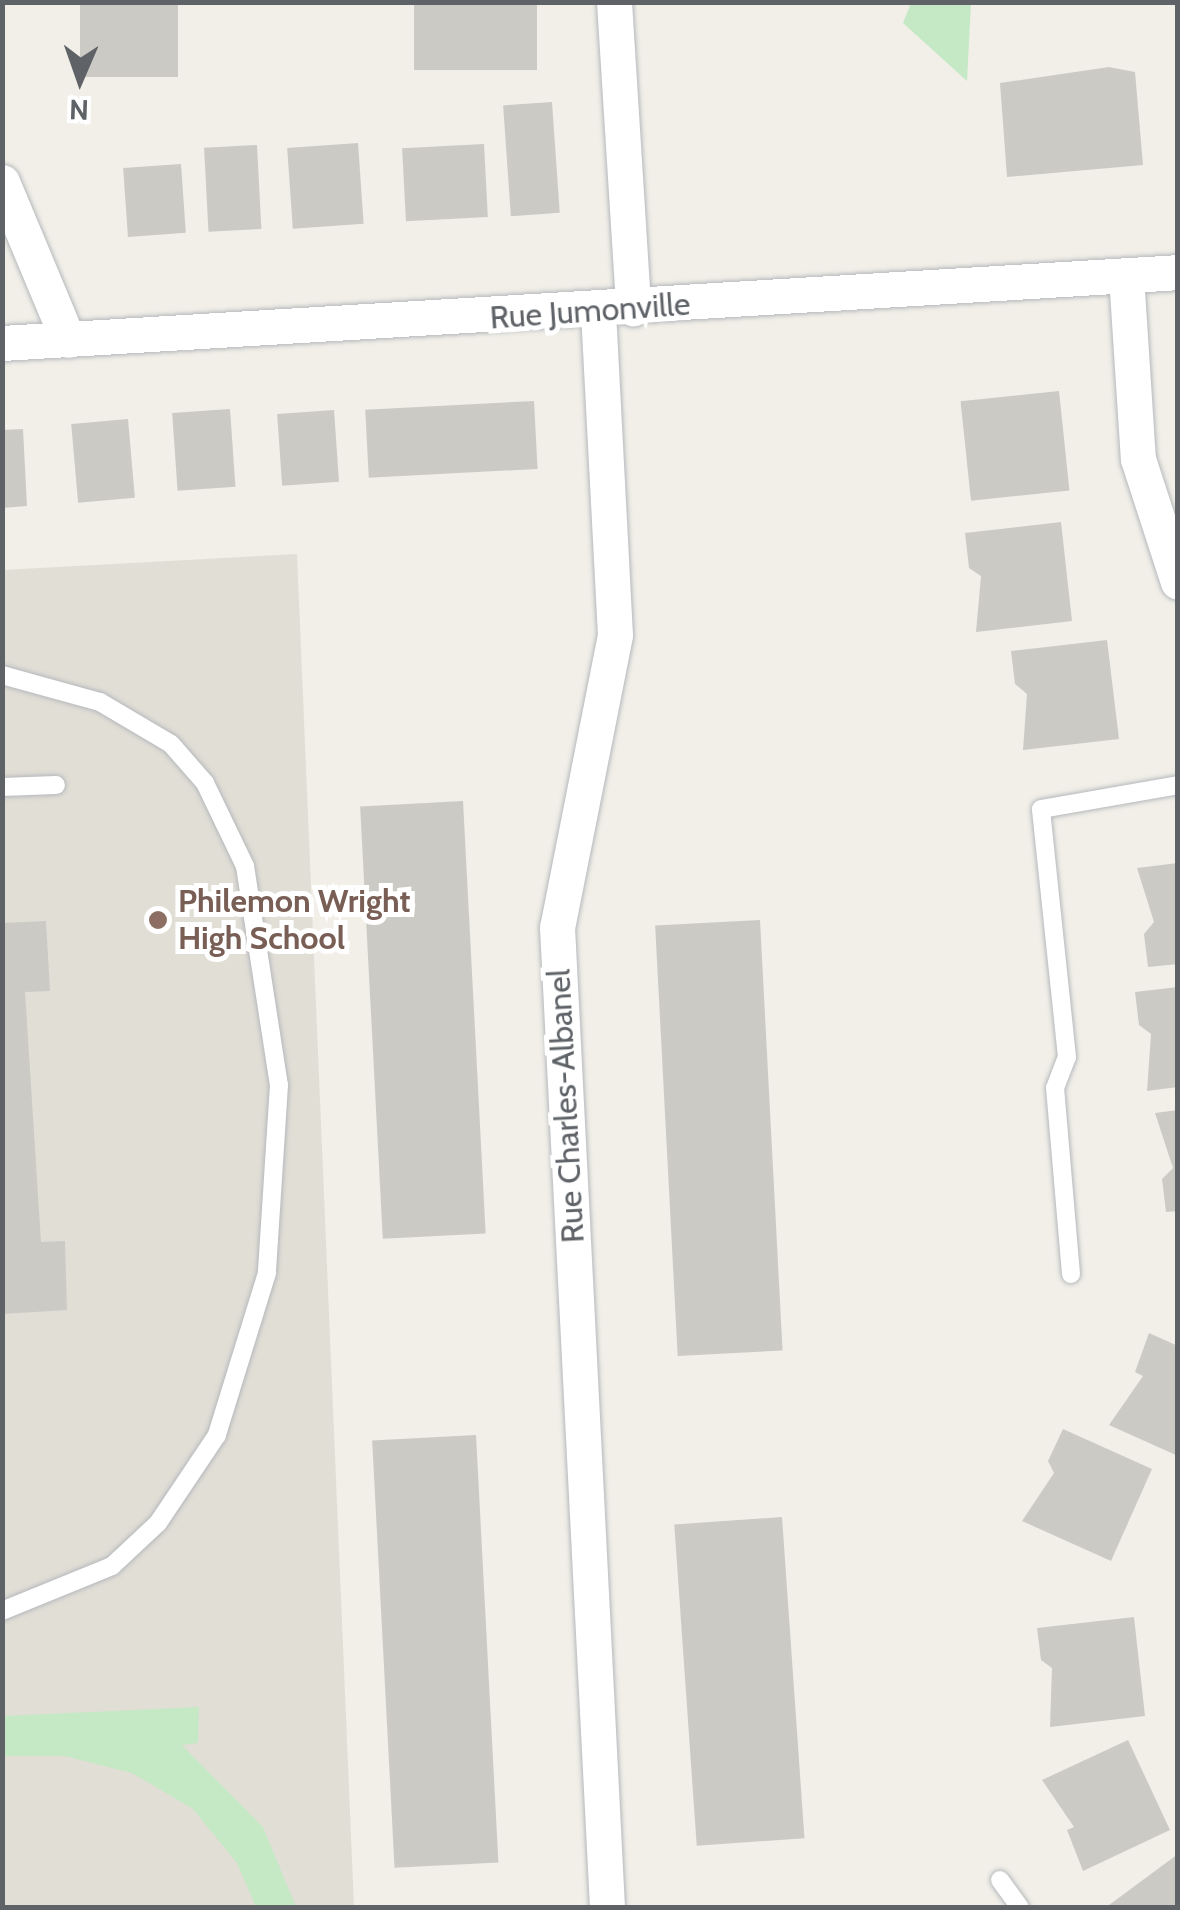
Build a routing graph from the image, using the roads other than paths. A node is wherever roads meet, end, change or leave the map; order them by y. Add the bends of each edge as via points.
1 (614, 2) edge
2 (2, 182) edge
3 (1178, 272) edge
4 (1126, 275) junction
5 (616, 310) junction
6 (68, 340) junction
7 (2, 343) edge
8 (1175, 570) edge
9 (2, 675) edge
10 (56, 785) dead end
11 (1178, 785) edge
12 (2, 786) edge
13 (1071, 1274) dead end
14 (2, 1611) edge
15 (1000, 1880) dead end
16 (607, 1908) edge
17 (1020, 1908) edge

1 - 5 street, Rue Charles-Albanel
2 - 6 street
3 - 4 street, Rue Jumonville
4 - 5 street, Rue Jumonville
4 - 8 street via 1138,459
5 - 6 street, Rue Jumonville
5 - 16 street, Rue Charles-Albanel via 615,635 557,927
6 - 7 street, Rue Jumonville
9 - 14 lane via 100,702 172,744 232,823 258,924 279,1085 267,1273 217,1435 158,1524 112,1566
10 - 12 lane
11 - 13 lane via 1041,809 1066,1057 1055,1088
15 - 17 lane

